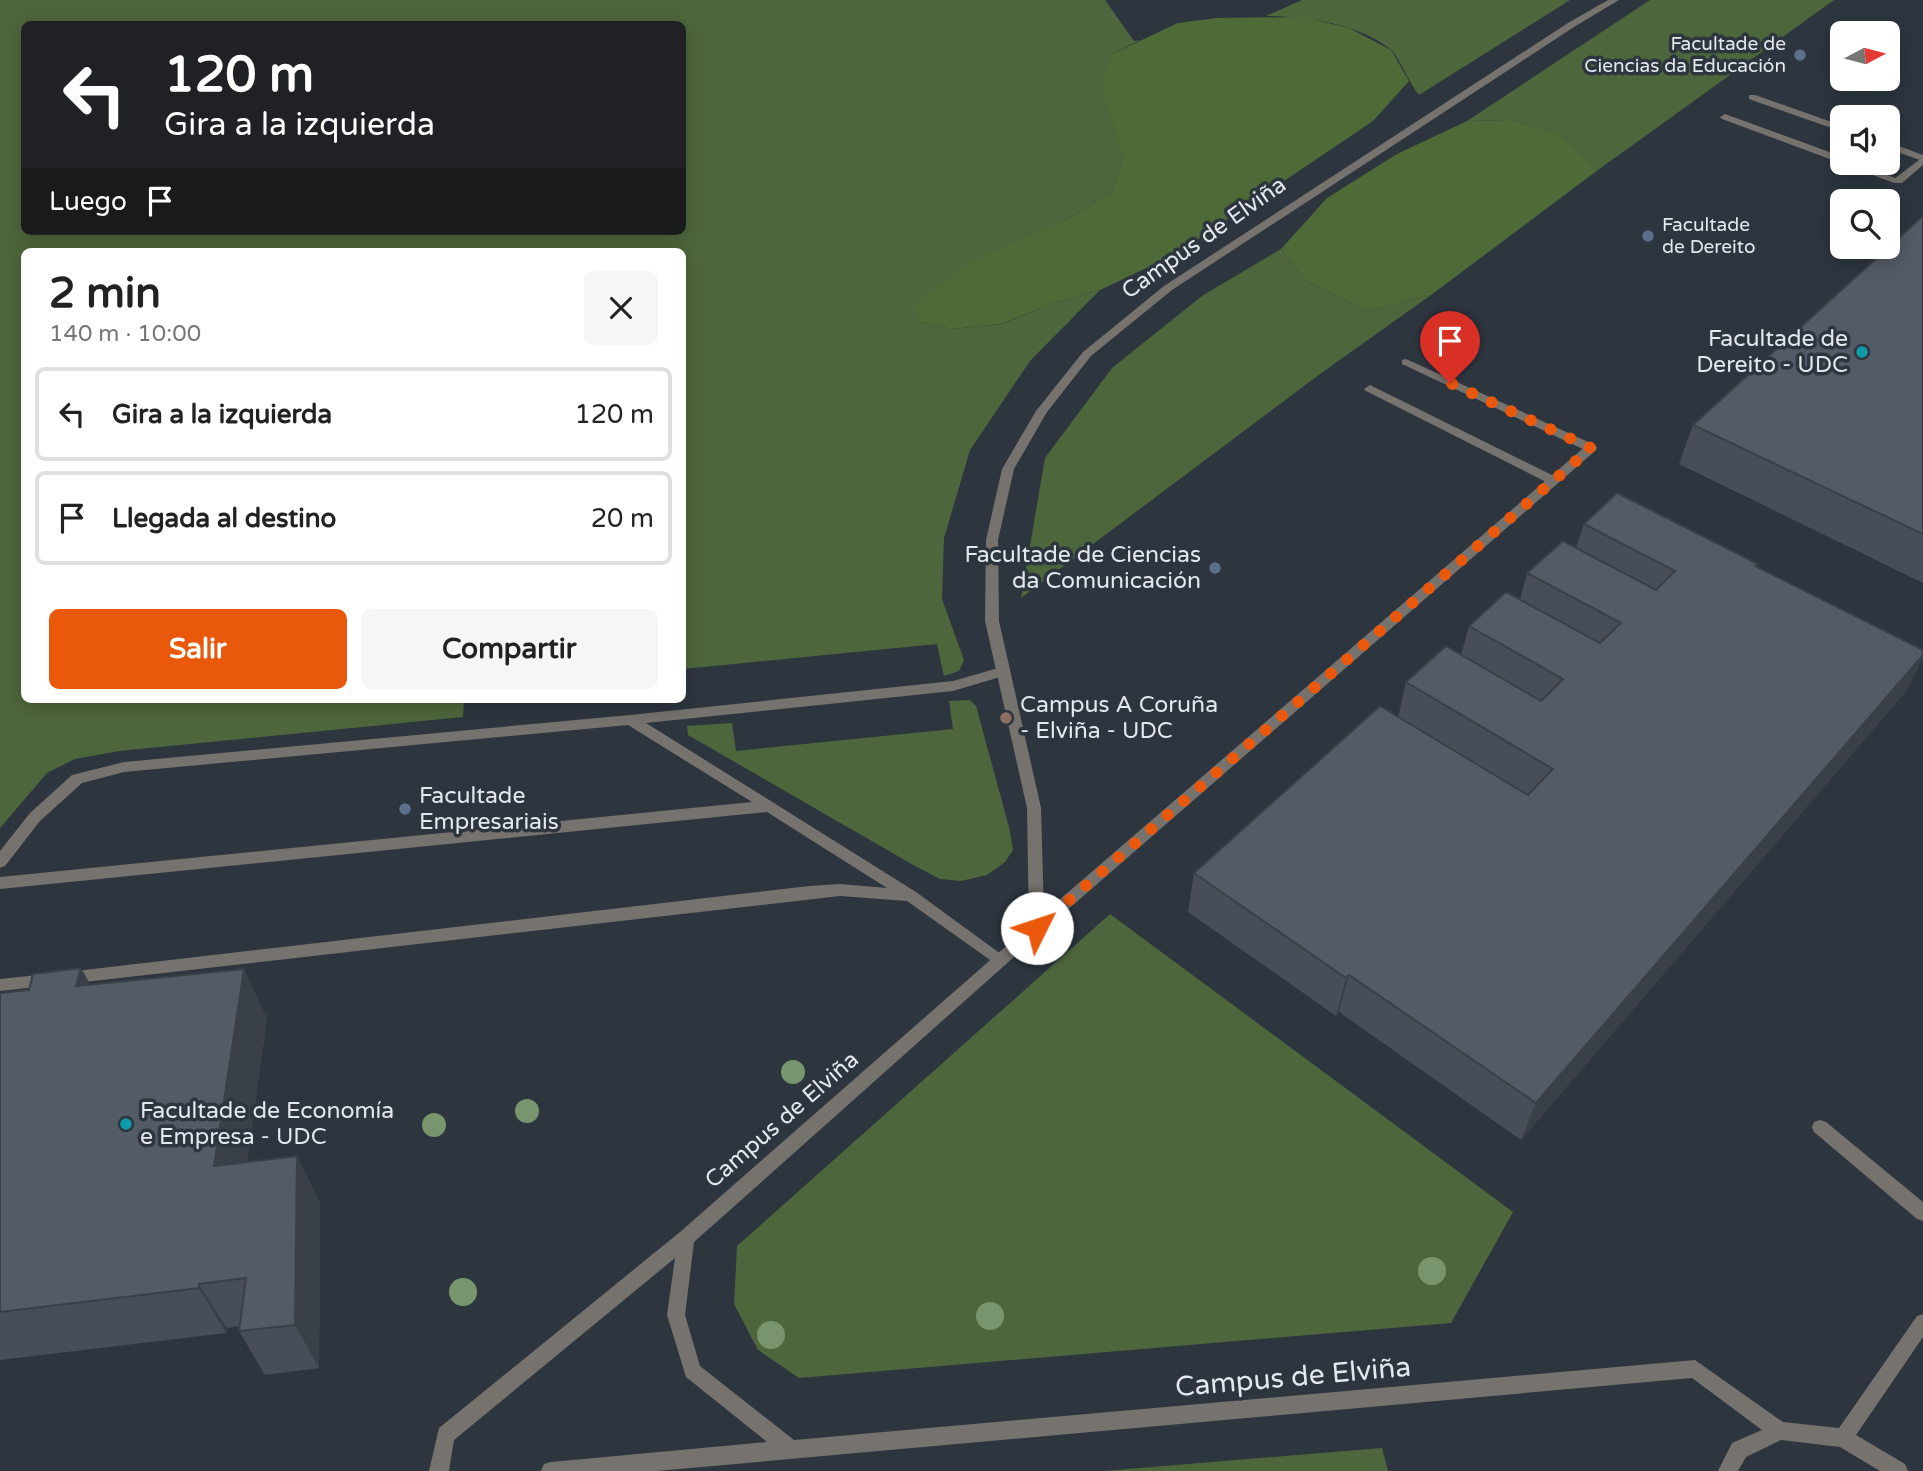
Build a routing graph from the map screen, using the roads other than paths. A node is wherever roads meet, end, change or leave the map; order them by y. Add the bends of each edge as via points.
1 (1615, 0) edge
2 (1752, 97) dead end
3 (1725, 117) dead end
4 (1830, 124) edge
5 (1900, 150) edge
6 (1830, 157) edge
7 (1923, 159) edge
8 (1881, 175) edge
9 (1406, 362) dead end
10 (1370, 389) dead end
11 (1554, 481) junction
12 (1002, 671) junction
13 (630, 720) junction
14 (769, 806) junction
15 (0, 862) edge
16 (0, 883) edge
17 (911, 896) junction
18 (1037, 928) junction
19 (1000, 961) junction
20 (0, 985) edge
21 (1820, 1127) dead end
22 (1923, 1213) edge
23 (686, 1238) junction
24 (1923, 1322) edge
25 (1780, 1431) junction
26 (1843, 1438) junction
27 (792, 1450) junction
28 (439, 1471) edge
29 (551, 1471) edge
30 (1728, 1471) edge
31 (1898, 1471) edge

1 - 12 street, Campus de Elviña via 1168,288 1087,354 1042,411 1008,469 992,540 992,621
2 - 4 street
3 - 6 street
5 - 7 street
7 - 8 street via 1898,181
9 - 11 street, Campus de Elviña via 1591,448
10 - 11 street
11 - 18 street, Campus de Elviña
12 - 13 street via 953,686
12 - 18 street, Campus de Elviña via 1034,808
13 - 14 street
13 - 15 street via 124,766 76,779 35,817
14 - 16 street
14 - 17 street
17 - 19 street
17 - 20 street via 809,892
18 - 19 street, Campus de Elviña
19 - 23 street, Campus de Elviña
21 - 22 street
23 - 27 street via 676,1315 692,1371
23 - 28 street, Campus de Elviña via 446,1435
24 - 26 street
25 - 26 street, Campus de Elviña
25 - 27 street, Campus de Elviña via 1695,1369
25 - 30 street via 1740,1450
26 - 31 street, Campus de Elviña
27 - 29 street, Campus de Elviña

